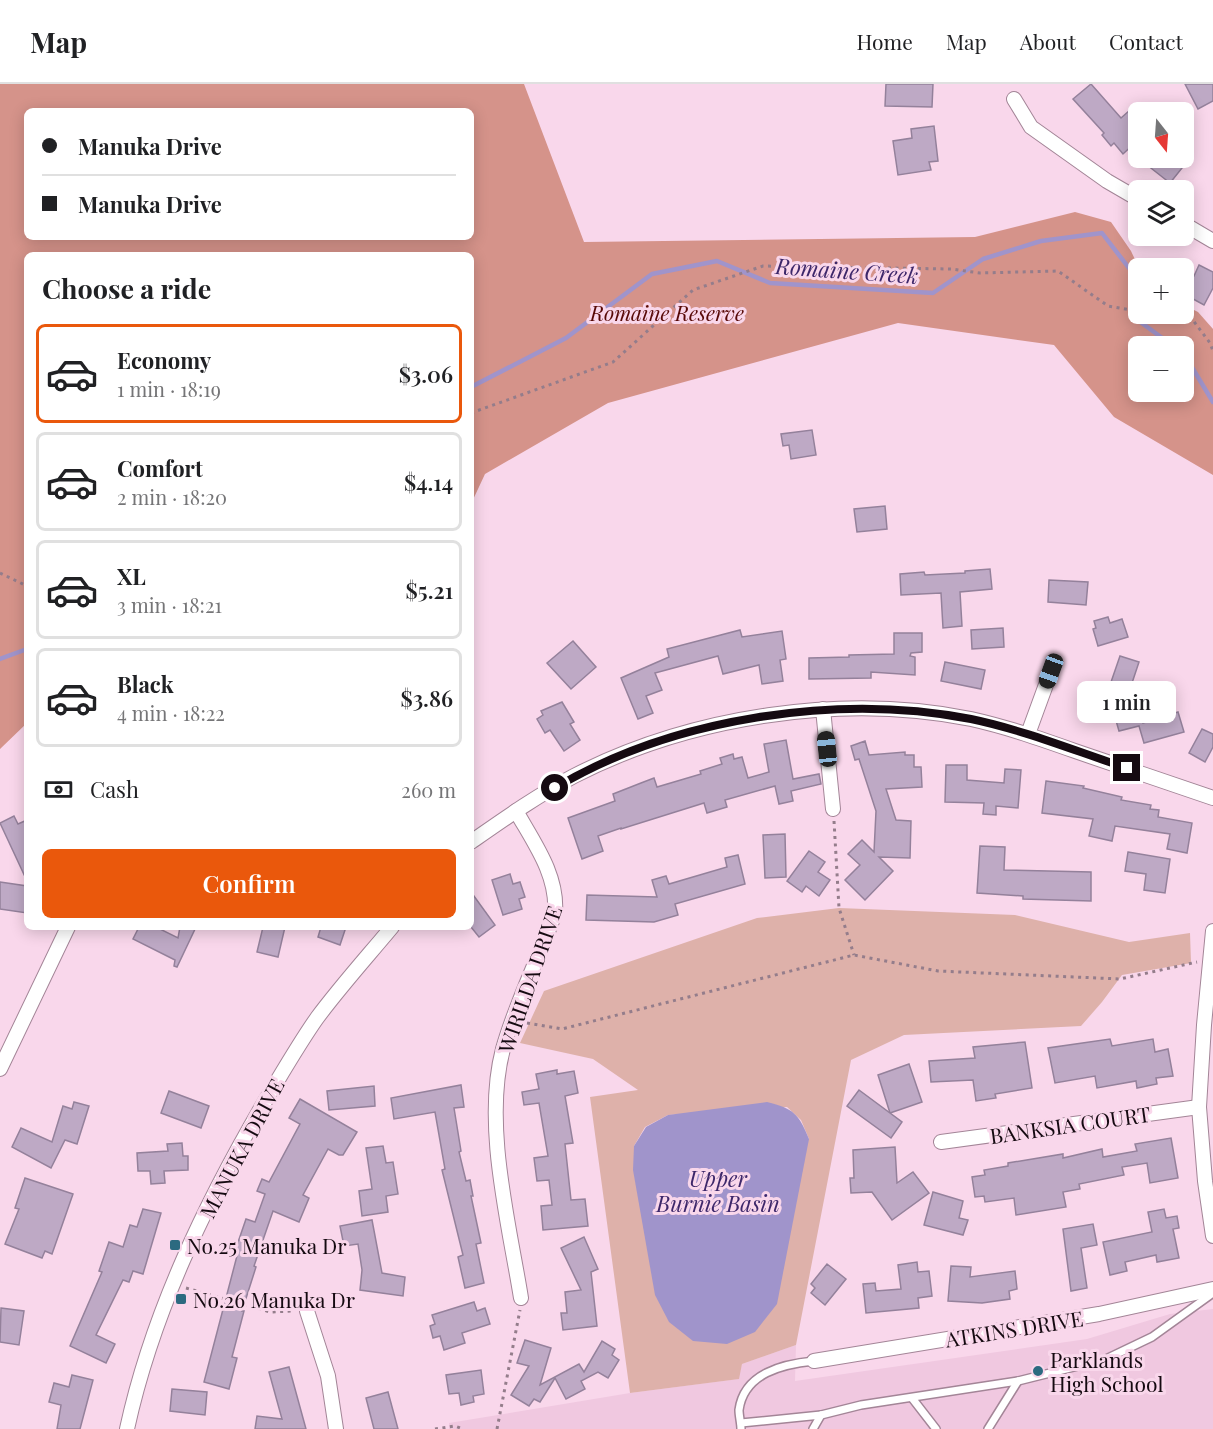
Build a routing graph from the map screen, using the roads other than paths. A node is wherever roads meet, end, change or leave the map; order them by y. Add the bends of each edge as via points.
1 (1014, 99) dead end
2 (1128, 193) edge
3 (1194, 230) edge
4 (1213, 241) edge
5 (1051, 671) dead end
6 (823, 709) junction
7 (1028, 734) junction
8 (1213, 798) edge
9 (833, 809) road end
10 (516, 811) junction
11 (474, 840) edge
12 (67, 930) edge
13 (390, 930) edge
14 (1213, 931) edge
15 (0, 1070) edge
16 (1199, 1107) junction
17 (941, 1142) dead end
18 (1213, 1236) edge
19 (1213, 1291) edge
20 (521, 1298) road end
21 (307, 1311) road end
22 (814, 1361) joint
23 (1018, 1381) junction
24 (912, 1398) junction
25 (821, 1415) junction
26 (741, 1426) edge
27 (127, 1429) edge
28 (336, 1429) edge
29 (813, 1429) edge
30 (936, 1429) edge
31 (988, 1429) edge

1 - 2 street via 1031,127
3 - 4 street
5 - 7 street
6 - 7 street via 909,710 971,719
6 - 9 street
6 - 10 street via 682,734 584,772
7 - 8 street
10 - 11 street
10 - 20 street, WIRILDA DRIVE via 550,872 556,896 555,913 512,1020 495,1094 496,1143
12 - 15 street
13 - 27 street, MANUKA DRIVE via 317,1018 214,1193 173,1284
14 - 16 street
16 - 17 street, BANKSIA COURT
16 - 18 street
19 - 22 street, ATKINS DRIVE via 1100,1314
19 - 23 lane via 1133,1348 1106,1359
21 - 28 street via 328,1376
22 - 26 lane via 772,1369 754,1380 739,1410
23 - 24 lane
23 - 31 lane
24 - 25 lane
24 - 30 lane
25 - 26 lane
25 - 29 lane

